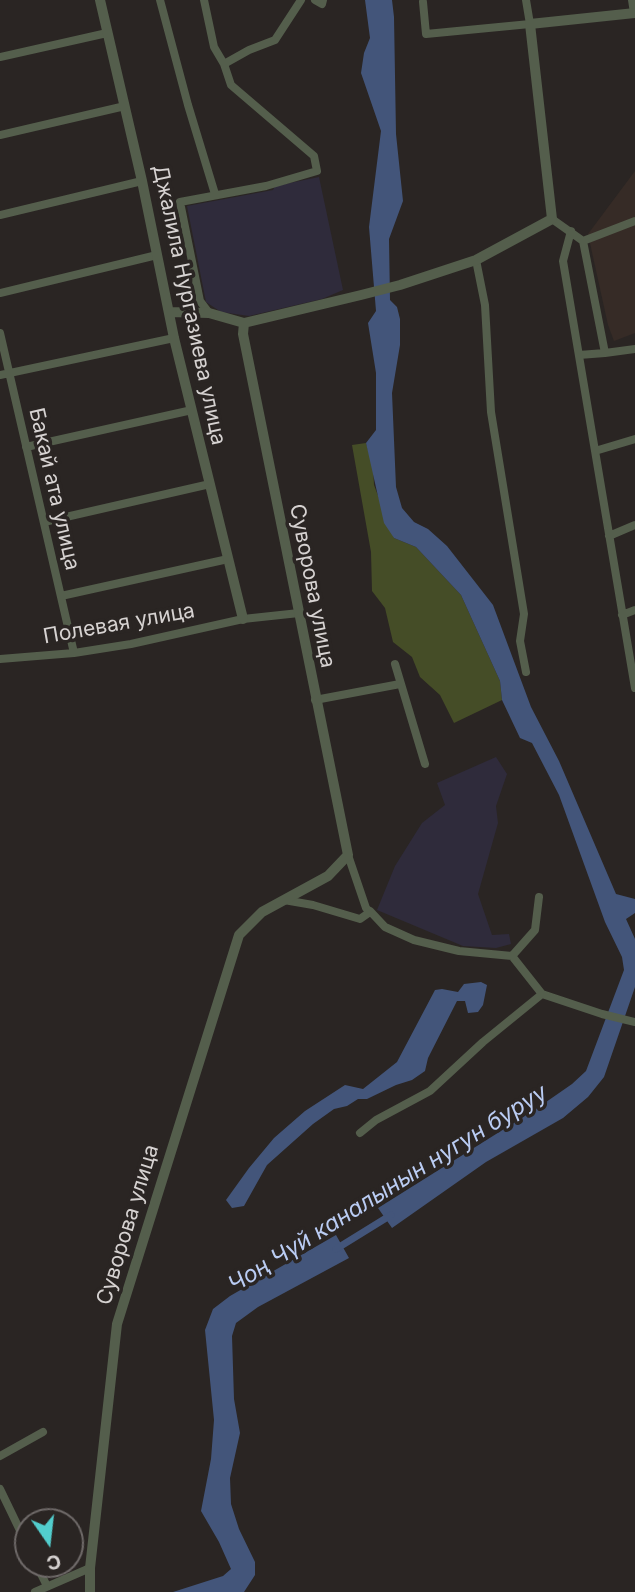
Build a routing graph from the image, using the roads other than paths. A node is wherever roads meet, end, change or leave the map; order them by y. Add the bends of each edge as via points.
1 (100, 0) edge
2 (160, 0) edge
3 (204, 0) edge
4 (301, 0) edge
5 (315, 0) edge
6 (323, 0) edge
7 (526, 0) edge
8 (632, 0) edge
9 (423, 2) dead end
10 (634, 13) edge
11 (530, 24) junction
12 (107, 33) junction
13 (0, 57) edge
14 (224, 64) junction
15 (125, 106) junction
16 (0, 135) edge
17 (142, 181) junction
18 (215, 194) junction
19 (0, 215) edge
20 (552, 219) junction
21 (635, 222) edge
22 (571, 231) junction
23 (583, 241) junction
24 (157, 255) junction
25 (476, 260) junction
26 (0, 293) edge
27 (169, 312) junction
28 (209, 313) junction
29 (244, 323) junction
30 (0, 333) edge
31 (174, 338) junction
32 (635, 349) edge
33 (605, 353) junction
34 (579, 355) junction
35 (5, 374) edge
36 (192, 411) junction
37 (635, 439) edge
38 (26, 447) junction
39 (595, 450) junction
40 (210, 484) junction
41 (44, 522) junction
42 (635, 525) edge
43 (609, 536) junction
44 (228, 559) junction
45 (61, 596) junction
46 (635, 610) edge
47 (299, 613) junction
48 (622, 615) junction
49 (243, 618) junction
50 (74, 653) junction
51 (0, 659) edge
52 (395, 664) dead end
53 (526, 672) dead end
54 (400, 684) junction
55 (635, 688) edge
56 (315, 700) junction
57 (425, 764) dead end
58 (348, 855) junction
59 (539, 897) dead end
60 (284, 900) junction
61 (370, 912) junction
62 (512, 956) junction
63 (542, 994) junction
64 (635, 1022) edge
65 (360, 1133) dead end
66 (43, 1432) dead end
67 (0, 1456) edge
68 (1, 1495) edge
69 (14, 1520) edge
70 (90, 1568) junction
71 (43, 1578) edge
72 (47, 1586) junction
73 (35, 1592) edge
74 (90, 1592) edge

1 - 12 street, Джалила Нургазиева улица
2 - 18 street
3 - 14 street via 214,47
4 - 14 street via 275,40
5 - 6 street via 322,4
7 - 11 street
8 - 10 street
9 - 11 street via 426,34
10 - 11 street
11 - 20 street
12 - 13 street
12 - 15 street, Джалила Нургазиева улица
14 - 18 street via 230,85 314,156 317,172
15 - 16 street
15 - 17 street, Джалила Нургазиева улица
17 - 19 street
17 - 24 street, Джалила Нургазиева улица
18 - 28 street via 180,202 200,301
20 - 22 street
20 - 25 street
21 - 23 street
22 - 23 street
22 - 34 street via 563,261
23 - 33 street
24 - 26 street
24 - 27 street, Джалила Нургазиева улица
25 - 29 street via 400,285
25 - 53 street via 485,305 491,412 524,614 520,641
27 - 28 street
27 - 31 street, Джалила Нургазиева улица
28 - 29 street
29 - 47 street, Суворова улица
30 - 35 street, Бакай ата улица
31 - 35 street
31 - 36 street, Джалила Нургазиева улица
32 - 33 street
33 - 34 street
34 - 39 street
35 - 38 street, Бакай ата улица
36 - 38 street
36 - 40 street, Джалила Нургазиева улица
37 - 39 street
38 - 41 street, Бакай ата улица
39 - 43 street
40 - 41 street
40 - 44 street, Джалила Нургазиева улица
41 - 45 street, Бакай ата улица
42 - 43 street
43 - 48 street
44 - 45 street
44 - 49 street, Джалила Нургазиева улица
45 - 50 street, Бакай ата улица
46 - 48 street
47 - 49 street, Полевая улица
47 - 56 street, Суворова улица
48 - 55 street
49 - 50 street, Полевая улица
50 - 51 street, Полевая улица
52 - 54 street
54 - 56 street
54 - 57 street
56 - 58 street, Суворова улица
58 - 60 street, Суворова улица via 328,876
58 - 61 street, Суворова улица
59 - 62 street via 536,930
60 - 61 street via 360,919
60 - 70 street, Суворова улица via 262,912 239,935 117,1324
61 - 62 street via 385,927 414,940 459,951
62 - 63 street
63 - 64 street
63 - 65 street via 430,1091
66 - 67 street
68 - 69 street
70 - 72 street
70 - 74 street, Суворова улица
71 - 72 street
72 - 73 street

